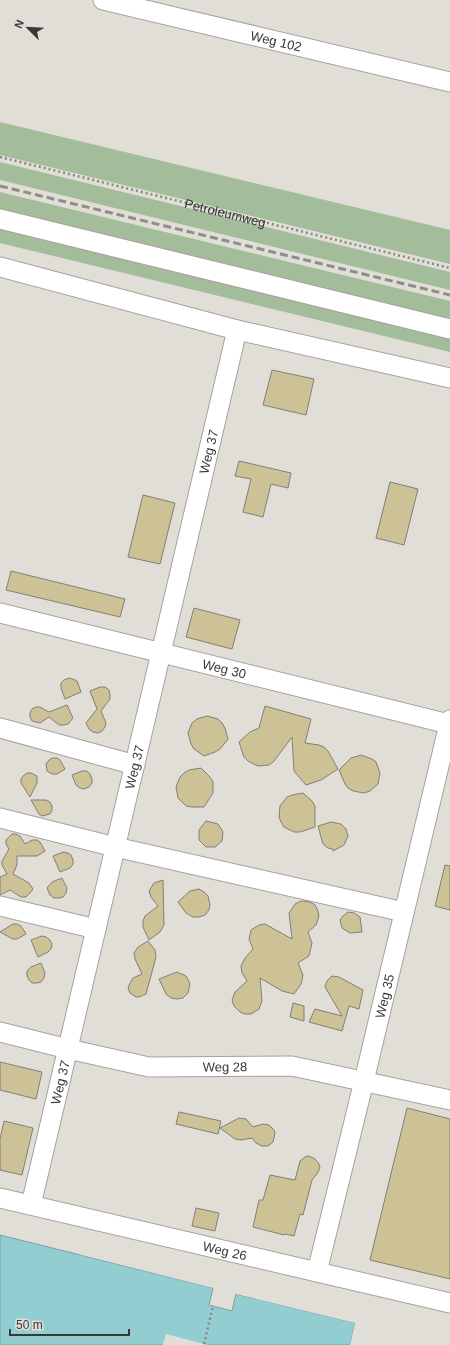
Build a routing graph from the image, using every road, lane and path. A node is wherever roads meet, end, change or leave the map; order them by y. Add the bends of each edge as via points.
1 (103, 0) edge
2 (155, 6) edge
3 (450, 82) edge
4 (0, 158) edge
5 (0, 219) edge
6 (0, 268) edge
7 (450, 268) edge
8 (450, 329) edge
9 (238, 330) junction
10 (450, 378) edge
11 (0, 613) edge
12 (161, 653) junction
13 (450, 722) edge
14 (0, 728) edge
15 (135, 765) junction
16 (0, 818) edge
17 (115, 847) junction
18 (0, 906) edge
19 (404, 912) junction
20 (96, 929) junction
21 (0, 1032) edge
22 (68, 1049) junction
23 (364, 1081) junction
24 (450, 1100) edge
25 (0, 1198) edge
26 (31, 1205) junction
27 (317, 1272) junction
28 (450, 1303) edge
29 (213, 1306) dead end
30 (204, 1344) dead end

1 - 2 street, Weg 102
2 - 3 street, Weg 102
4 - 7 path, Petroleumweg
5 - 8 street
6 - 9 street
9 - 10 street
9 - 12 street, Weg 37
11 - 12 street, Weg 30
12 - 13 street, Weg 30
12 - 15 street, Weg 37
13 - 19 street, Weg 35
14 - 15 street
15 - 17 street, Weg 37
16 - 17 street
17 - 19 street
17 - 20 street, Weg 37
18 - 20 street
19 - 23 street, Weg 35
20 - 22 street, Weg 37
21 - 22 street, Weg 28
22 - 23 street, Weg 28 via 149,1067 292,1066
22 - 26 street, Weg 37
23 - 24 street, Weg 28
23 - 27 street, Weg 35
25 - 26 street, Weg 26
26 - 27 street, Weg 26
27 - 28 street, Weg 26
29 - 30 path

